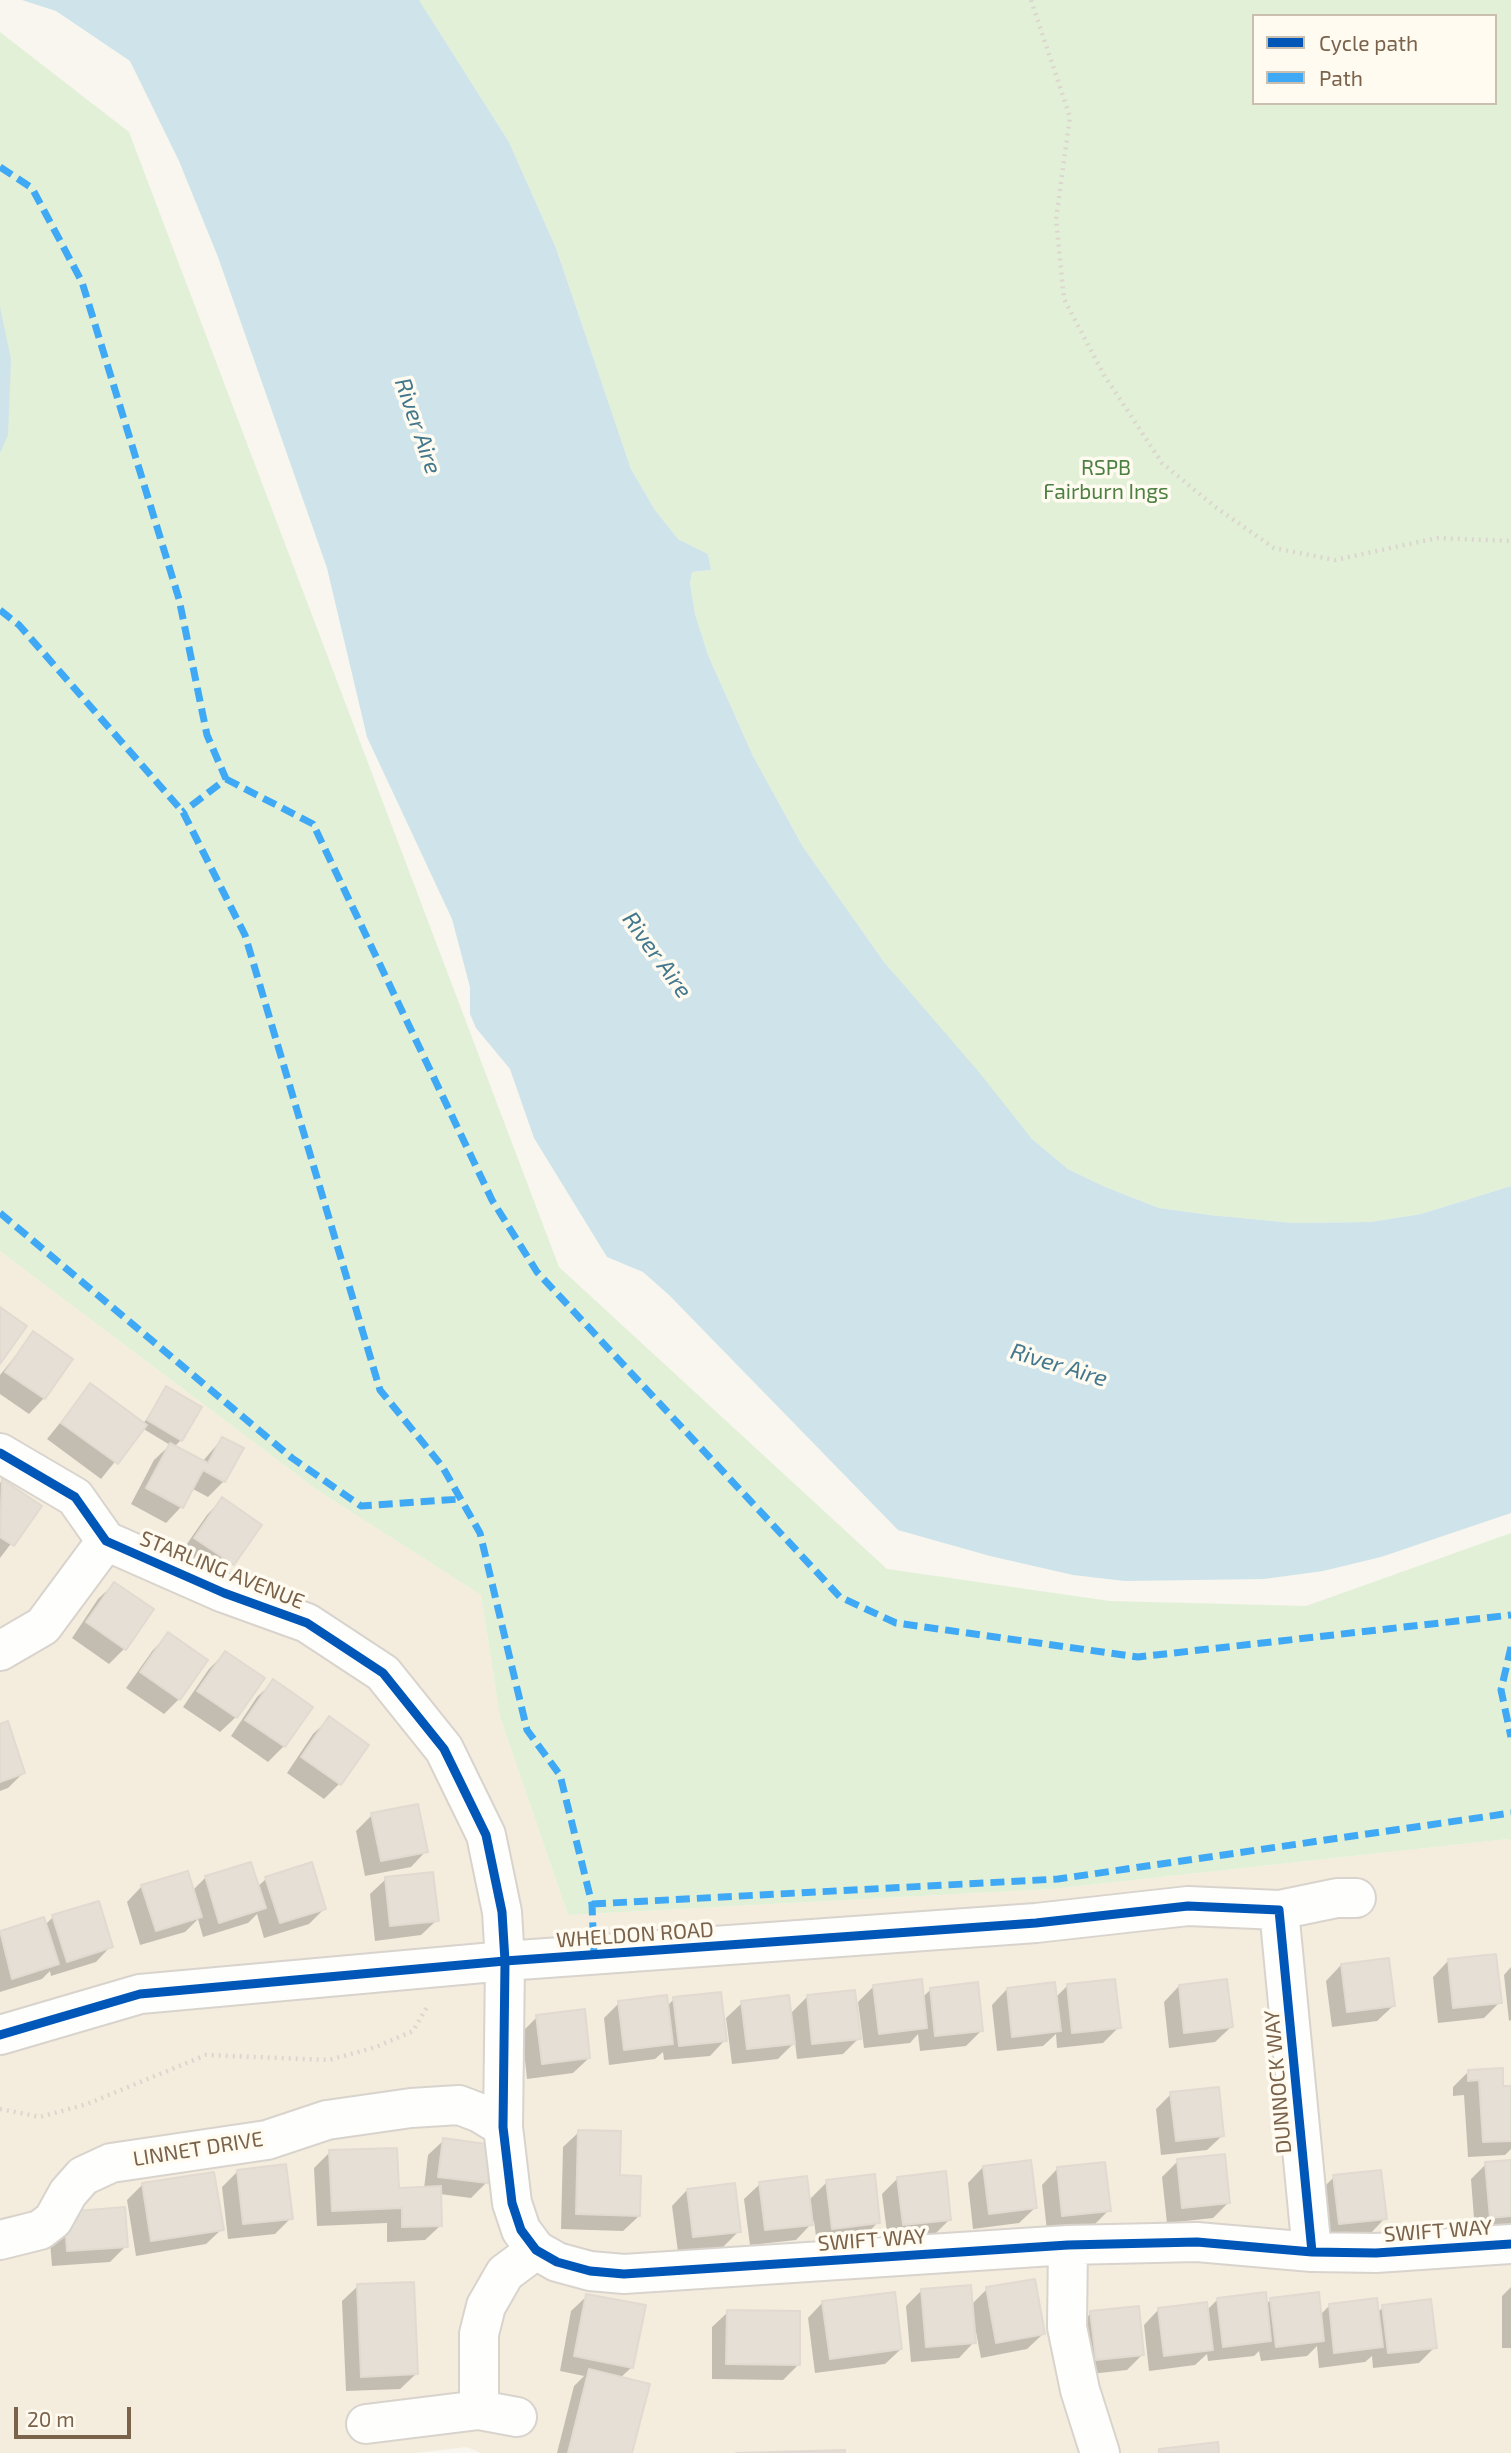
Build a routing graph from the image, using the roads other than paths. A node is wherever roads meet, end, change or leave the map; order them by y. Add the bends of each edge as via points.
1 (0, 1453) edge
2 (106, 1541) junction
3 (0, 1651) edge
4 (1356, 1898) dead end
5 (1279, 1910) junction
6 (505, 1961) junction
7 (0, 2035) edge
8 (503, 2127) junction
9 (0, 2241) edge
10 (1511, 2244) edge
11 (1068, 2245) junction
12 (536, 2250) junction
13 (1312, 2252) junction
14 (479, 2410) junction
15 (517, 2417) dead end
16 (366, 2424) dead end
17 (1100, 2453) edge

1 - 2 street via 75,1497
2 - 3 street via 43,1626
2 - 6 street, STARLING AVENUE via 224,1594 307,1623 383,1673 444,1749 486,1835 502,1912
4 - 5 street, WHELDON ROAD
5 - 6 street, WHELDON ROAD via 1188,1906 1036,1923
5 - 13 street, DUNNOCK WAY
6 - 7 street, WHELDON ROAD via 140,1994
6 - 8 street
8 - 9 street, LINNET DRIVE via 459,2105 411,2108 327,2120 267,2140 111,2163 83,2176 47,2225
8 - 12 street via 512,2203
10 - 13 street, SWIFT WAY via 1377,2253
11 - 12 street, SWIFT WAY via 624,2274 590,2271 557,2262
11 - 13 street, SWIFT WAY via 1197,2242
11 - 17 street via 1067,2327
12 - 14 street via 505,2273 485,2306 479,2334
14 - 15 street
14 - 16 street

